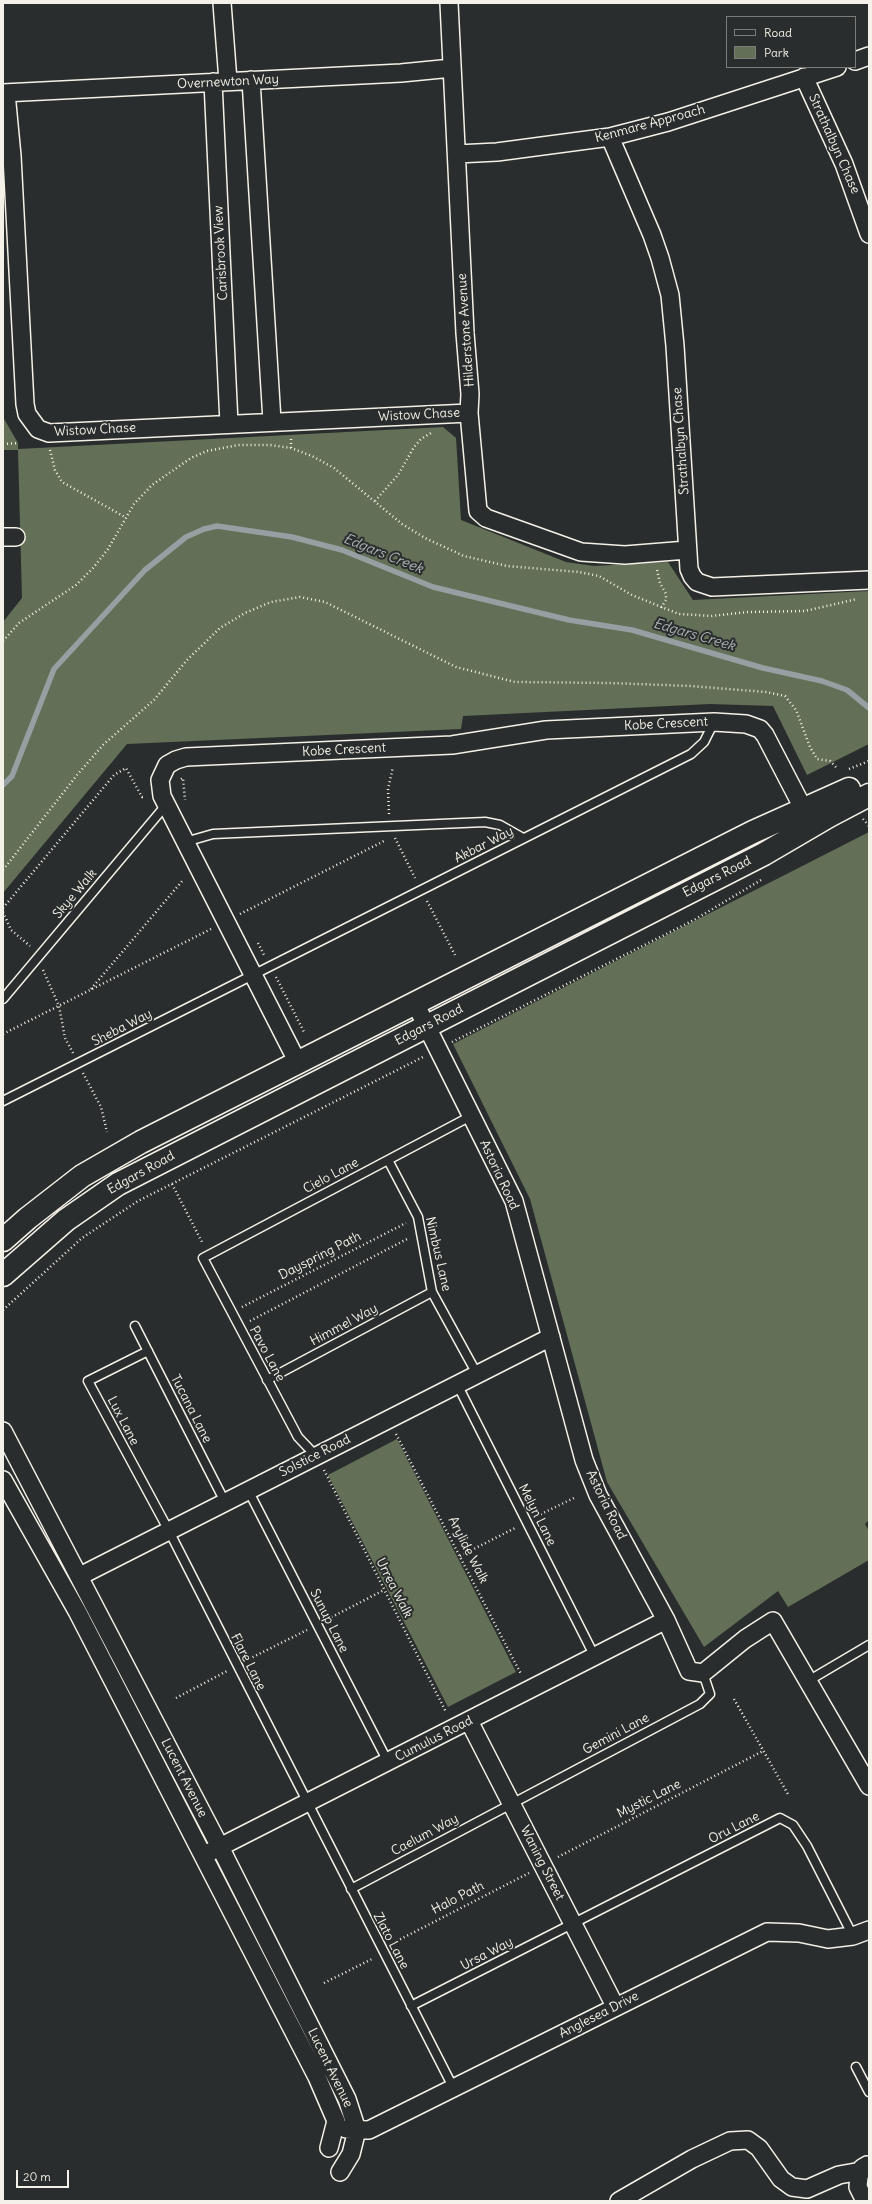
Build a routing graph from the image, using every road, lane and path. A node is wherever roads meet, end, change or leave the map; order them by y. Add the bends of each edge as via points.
1 (222, 3) edge
2 (449, 3) edge
3 (869, 56) edge
4 (856, 61) edge
5 (452, 68) junction
6 (834, 68) edge
7 (804, 77) junction
8 (251, 80) junction
9 (221, 82) junction
10 (4, 93) edge
11 (610, 137) junction
12 (457, 154) junction
13 (869, 234) edge
14 (470, 413) junction
15 (272, 422) junction
16 (229, 424) junction
17 (433, 432) dead end
18 (49, 433) junction
19 (18, 443) dead end
20 (3, 444) edge
21 (375, 501) junction
22 (125, 517) junction
23 (687, 550) junction
24 (654, 552) junction
25 (869, 580) edge
26 (861, 598) dead end
27 (661, 608) junction
28 (3, 641) edge
29 (714, 722) junction
30 (869, 761) edge
31 (393, 767) dead end
32 (836, 767) dead end
33 (866, 772) edge
34 (160, 789) junction
35 (869, 795) edge
36 (166, 804) junction
37 (187, 804) dead end
38 (804, 810) junction
39 (389, 826) junction
40 (524, 838) junction
41 (185, 842) junction
42 (3, 870) edge
43 (183, 880) dead end
44 (421, 890) junction
45 (239, 906) dead end
46 (3, 908) edge
47 (3, 912) edge
48 (243, 913) junction
49 (246, 920) dead end
50 (226, 922) junction
51 (257, 940) dead end
52 (455, 955) dead end
53 (37, 958) junction
54 (271, 967) junction
55 (253, 976) junction
56 (90, 990) junction
57 (3, 999) edge
58 (415, 1003) junction
59 (59, 1006) junction
60 (426, 1026) junction
61 (304, 1032) dead end
62 (3, 1034) edge
63 (78, 1063) junction
64 (298, 1063) junction
65 (3, 1101) edge
66 (471, 1116) junction
67 (107, 1132) dead end
68 (388, 1160) junction
69 (172, 1184) dead end
70 (418, 1217) junction
71 (420, 1232) junction
72 (3, 1240) edge
73 (206, 1257) junction
74 (3, 1275) edge
75 (432, 1292) junction
76 (232, 1313) junction
77 (135, 1326) dead end
78 (239, 1327) junction
79 (551, 1337) junction
80 (148, 1351) junction
81 (477, 1374) junction
82 (267, 1380) junction
83 (457, 1384) junction
84 (388, 1419) junction
85 (3, 1431) edge
86 (316, 1456) junction
87 (3, 1480) edge
88 (248, 1490) junction
89 (576, 1497) dead end
90 (225, 1502) junction
91 (527, 1522) junction
92 (169, 1531) junction
93 (460, 1556) junction
94 (80, 1576) junction
95 (384, 1590) junction
96 (666, 1620) junction
97 (317, 1625) junction
98 (869, 1645) edge
99 (595, 1657) junction
100 (237, 1666) junction
101 (703, 1673) junction
102 (808, 1681) junction
103 (529, 1690) junction
104 (176, 1698) dead end
105 (734, 1699) dead end
106 (469, 1721) junction
107 (454, 1728) junction
108 (763, 1751) junction
109 (388, 1762) junction
110 (869, 1786) edge
111 (789, 1796) dead end
112 (307, 1803) junction
113 (511, 1803) junction
114 (220, 1847) junction
115 (203, 1856) junction
116 (543, 1865) junction
117 (350, 1889) junction
118 (573, 1924) junction
119 (869, 1930) edge
120 (853, 1936) junction
121 (382, 1948) junction
122 (324, 1983) dead end
123 (412, 2006) junction
124 (615, 2006) junction
125 (856, 2067) dead end
126 (454, 2089) junction
127 (869, 2092) edge
128 (336, 2129) junction
129 (357, 2130) junction
130 (329, 2148) dead end
131 (865, 2168) edge
132 (340, 2172) dead end
133 (619, 2201) edge
134 (865, 2201) edge

1 - 9 street, Carisbrook View
2 - 5 street, Hilderstone Avenue
3 - 4 street
5 - 8 street, Overnewton Way
5 - 12 street, Hilderstone Avenue
6 - 7 street, Kenmare Approach
7 - 11 street, Kenmare Approach via 668,122
7 - 13 street, Strathalbyn Chase via 844,164
8 - 9 street, Overnewton Way
8 - 15 street
9 - 10 street, Overnewton Way
9 - 16 street, Carisbrook View
10 - 18 street, Wistow Chase via 12,156 25,404 31,421 38,429
11 - 12 street, Kenmare Approach via 497,152
11 - 23 street, Strathalbyn Chase via 652,235 670,295
12 - 14 street, Hilderstone Avenue
14 - 15 street, Wistow Chase
14 - 24 street, Hilderstone Avenue via 476,503 481,514 581,552 625,555
15 - 16 street, Wistow Chase
16 - 18 street, Wistow Chase
17 - 21 path via 414,447 398,475
18 - 22 path via 51,458 59,479
19 - 20 path
21 - 22 path via 334,468 312,456 291,448 238,445 207,451 169,471 152,485
21 - 27 path via 402,524 464,556 507,566 598,576
22 - 28 path via 108,549 93,568 76,585 19,623
23 - 24 street, Hilderstone Avenue
23 - 25 street, Strathalbyn Chase via 692,576 697,582 712,587
24 - 27 path via 658,576 666,594 666,600
26 - 27 path via 806,611 748,612 711,616 693,616
29 - 34 street, Kobe Crescent via 546,730 452,744 186,757 167,766 160,780
29 - 38 street, Kobe Crescent via 746,724 760,730 769,742
29 - 40 lane, Akbar Way via 704,742 691,754
30 - 33 path
31 - 39 path via 388,789
32 - 42 path via 830,761 817,759 796,710 785,696 690,686 515,682 456,667 325,602 300,597 271,602 245,613 220,628 187,660 154,700 103,745 77,774
33 - 38 main road, Edgars Road
34 - 36 street
34 - 37 path via 183,778 184,798
34 - 46 path via 142,797 126,768 114,775
35 - 60 main road, Edgars Road via 764,854
36 - 41 street
36 - 53 lane, Skye Walk
38 - 58 main road, Edgars Road via 746,836
39 - 40 lane via 485,822 500,825
39 - 41 lane via 213,834
40 - 44 lane, Akbar Way
41 - 50 street
43 - 56 path
44 - 48 path via 394,836
44 - 52 path
44 - 54 lane, Akbar Way
45 - 48 path
47 - 53 path via 11,930 32,948
48 - 49 path
48 - 50 path
50 - 55 street
50 - 56 path
51 - 54 path
53 - 57 lane, Skye Walk
53 - 59 path
54 - 55 lane, Akbar Way
54 - 61 path
55 - 63 lane, Sheba Way
55 - 64 street
56 - 59 path
58 - 60 street, Astoria Road
58 - 64 main road, Edgars Road
59 - 62 path
59 - 63 path via 65,1038
60 - 66 street, Astoria Road
60 - 74 main road, Edgars Road via 118,1184 66,1220
63 - 65 lane, Sheba Way
63 - 67 path via 101,1107
64 - 72 main road, Edgars Road via 104,1162 56,1194
66 - 68 lane, Cielo Lane
66 - 79 street, Astoria Road via 514,1201
68 - 70 lane, Nimbus Lane
68 - 73 lane, Cielo Lane
69 - 73 path
70 - 71 lane, Nimbus Lane
70 - 76 path, Dayspring Path
71 - 75 lane, Nimbus Lane
71 - 78 path, Dayspring Path
73 - 76 lane, Pavo Lane
75 - 81 lane, Nimbus Lane
75 - 82 lane, Himmel Way
76 - 78 lane, Pavo Lane
77 - 80 lane, Tucana Lane
78 - 82 lane, Pavo Lane
79 - 81 street, Solstice Road
79 - 96 street, Astoria Road via 584,1460 595,1488
80 - 90 lane, Tucana Lane
80 - 92 lane, Lux Lane via 88,1381
81 - 83 street, Solstice Road
82 - 86 lane, Pavo Lane via 298,1438
83 - 84 street, Solstice Road
83 - 91 lane, Melyn Lane
84 - 86 street, Solstice Road
84 - 93 path, Arylide Walk
85 - 94 street, Lucent Avenue
86 - 88 street, Solstice Road
86 - 95 path, Urrea Walk
87 - 115 street, Lucent Avenue via 77,1611
88 - 90 street, Solstice Road
88 - 97 lane, Sunup Lane
89 - 91 path
90 - 92 street, Solstice Road
91 - 93 path
91 - 99 lane, Melyn Lane
92 - 94 street, Solstice Road
92 - 100 lane, Flare Lane
93 - 103 path, Arylide Walk
94 - 114 street, Lucent Avenue
95 - 97 path
95 - 107 path, Urrea Walk
96 - 99 street, Cumulus Road
96 - 101 street, Astoria Road via 689,1671
97 - 100 path
97 - 109 lane, Sunup Lane
98 - 102 lane
99 - 103 street, Cumulus Road
100 - 104 path
100 - 112 lane, Flare Lane
101 - 102 street via 745,1639 773,1621
101 - 113 lane, Gemini Lane via 710,1694 700,1704
102 - 110 street
103 - 106 street, Cumulus Road
105 - 108 path
106 - 107 street, Cumulus Road
106 - 113 street, Waning Street
107 - 109 street, Cumulus Road
108 - 111 path
108 - 116 path, Mystic Lane
109 - 112 street, Cumulus Road
112 - 114 street, Cumulus Road
112 - 117 lane, Zlato Lane
113 - 116 street, Waning Street
113 - 117 lane, Caelum Way
114 - 115 street, Cumulus Road
114 - 129 street, Lucent Avenue via 347,2100
115 - 128 street, Lucent Avenue via 317,2077 336,2121
116 - 118 street, Waning Street
116 - 121 path, Halo Path
117 - 121 lane, Zlato Lane
118 - 120 lane, Oru Lane via 780,1818 793,1825 807,1846
118 - 123 lane, Ursa Way
118 - 124 street, Waning Street
119 - 120 street, Anglesea Drive
120 - 124 street, Anglesea Drive via 828,1939 799,1933 767,1932
121 - 122 path, Halo Path via 376,1958
121 - 123 lane, Zlato Lane
123 - 126 lane, Zlato Lane
124 - 126 street, Anglesea Drive
125 - 127 lane
126 - 129 street, Anglesea Drive via 369,2130
128 - 129 street, Anglesea Drive
128 - 130 street
129 - 132 street via 351,2154
131 - 133 street via 839,2175 808,2190 792,2187 781,2179 759,2148 748,2140 730,2141 692,2158
131 - 134 street via 858,2187

